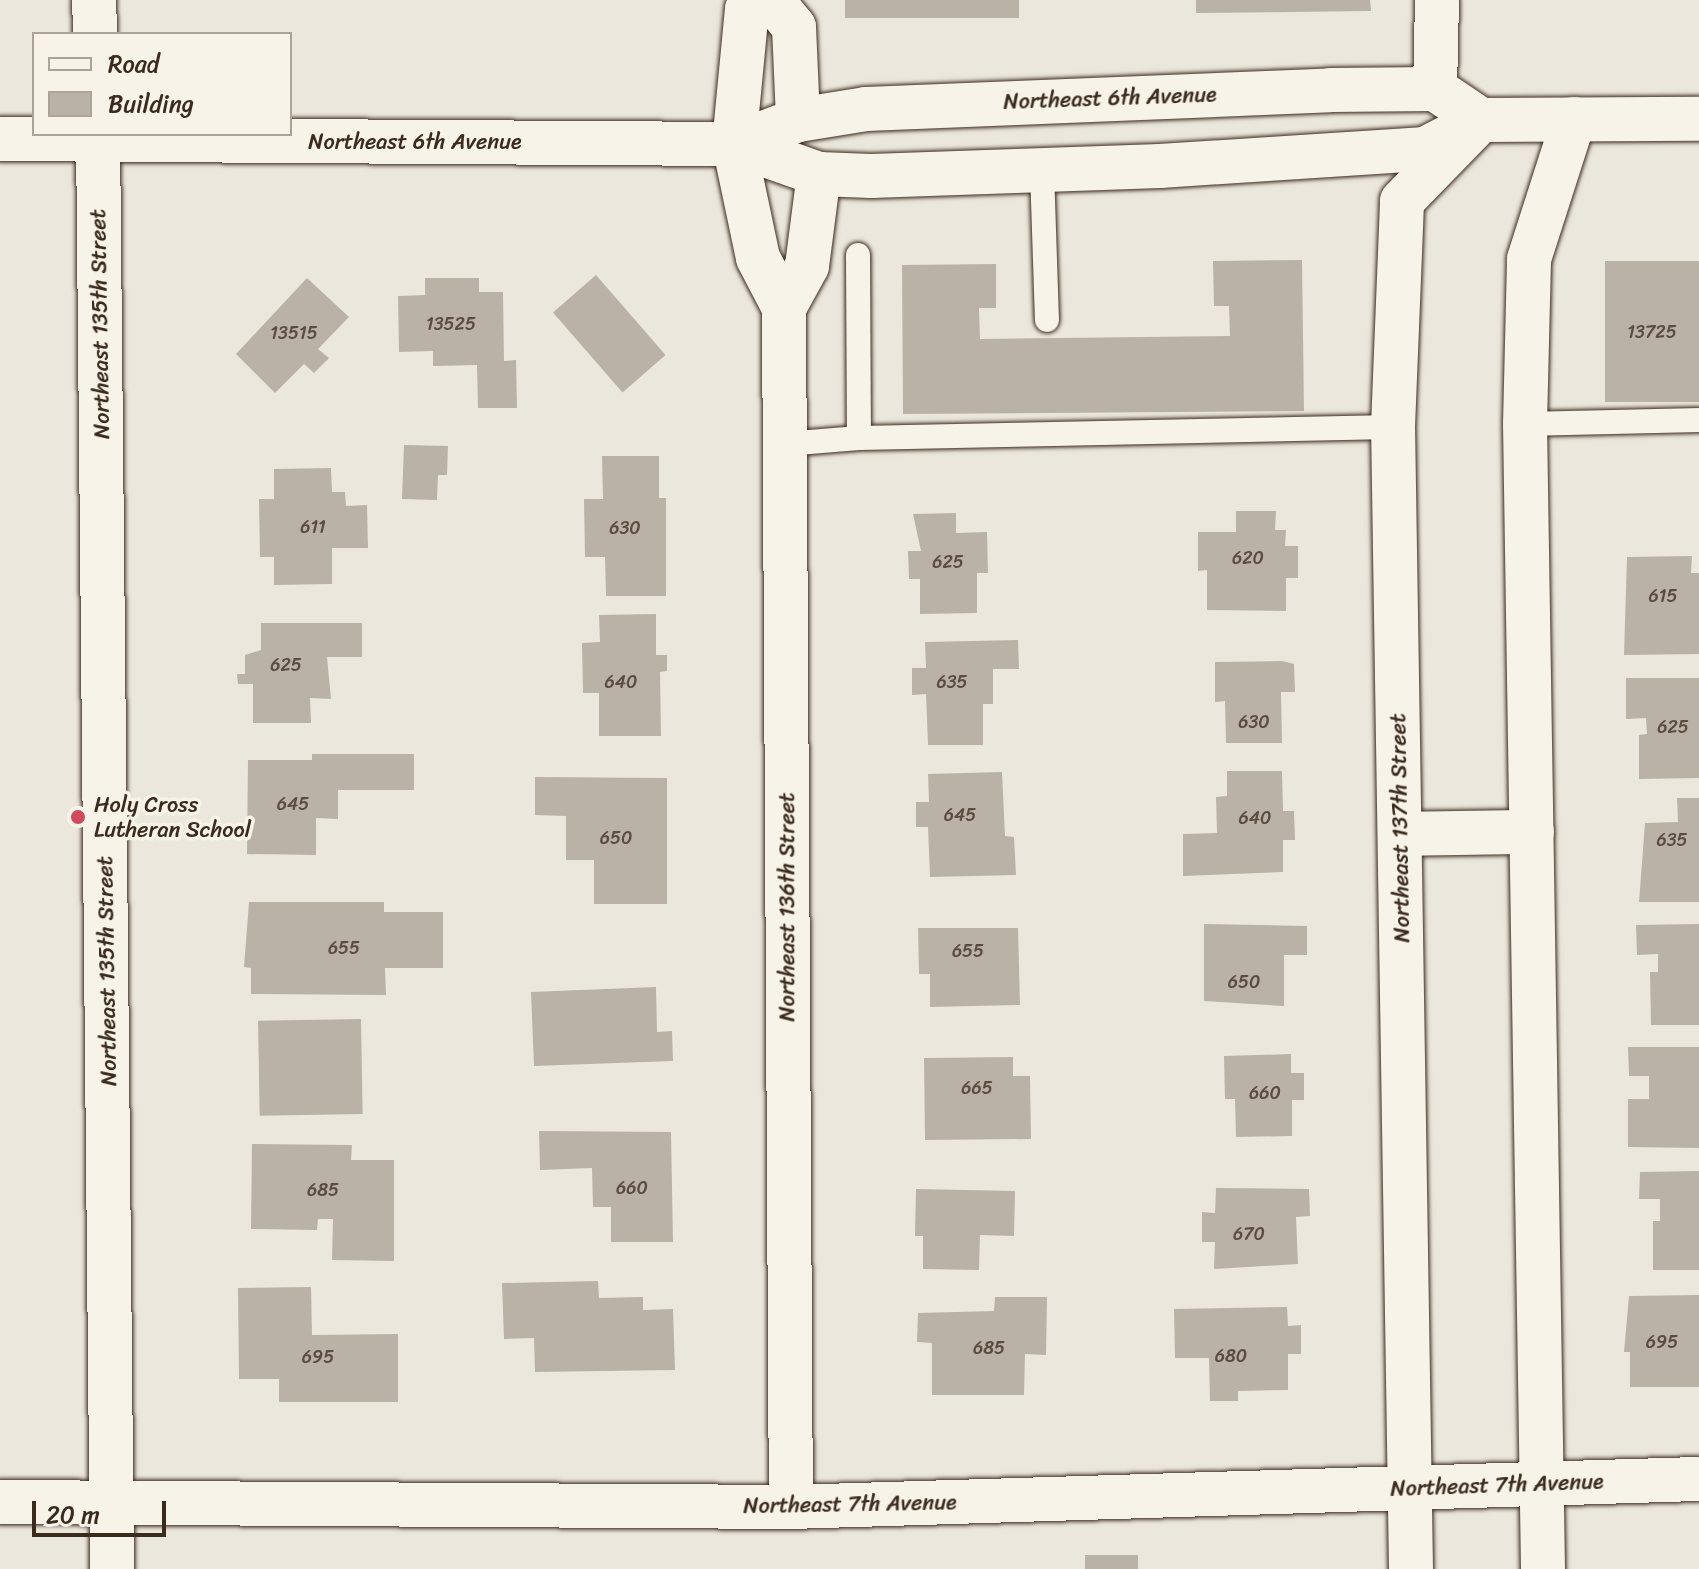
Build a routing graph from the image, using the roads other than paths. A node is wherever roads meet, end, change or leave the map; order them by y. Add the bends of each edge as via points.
1 (94, 0) edge
2 (754, 0) edge
3 (772, 0) edge
4 (1437, 0) edge
5 (95, 32) edge
6 (1435, 89) junction
7 (1574, 119) junction
8 (1699, 119) edge
9 (798, 120) junction
10 (1481, 120) junction
11 (98, 137) edge
12 (0, 139) edge
13 (734, 144) junction
14 (1042, 170) junction
15 (819, 174) junction
16 (858, 255) dead end
17 (784, 308) junction
18 (1047, 320) dead end
19 (1699, 420) edge
20 (1525, 424) junction
21 (1393, 427) junction
22 (859, 438) junction
23 (785, 444) junction
24 (1532, 832) junction
25 (1400, 834) junction
26 (1699, 1479) edge
27 (1543, 1483) junction
28 (1411, 1487) junction
29 (0, 1502) edge
30 (112, 1504) junction
31 (791, 1507) junction
32 (112, 1569) edge
33 (1411, 1569) edge
34 (1543, 1569) edge

1 - 5 street
2 - 13 street, Northeast 136th Street via 747,9
3 - 9 street via 794,27
4 - 6 street
6 - 9 street, Northeast 6th Avenue via 926,106
6 - 10 street
7 - 8 street, Northeast 6th Avenue
7 - 10 street, Northeast 6th Avenue
7 - 20 street via 1529,259
9 - 13 street, Northeast 6th Avenue
10 - 14 street, Northeast 6th Avenue via 1425,149
10 - 21 street, Northeast 137th Street via 1402,201
11 - 12 street, Northeast 6th Avenue
11 - 13 street, Northeast 6th Avenue
11 - 30 street, Northeast 135th Street
13 - 15 street, Northeast 6th Avenue
13 - 17 street, Northeast 136th Street via 758,258
14 - 15 street, Northeast 6th Avenue
14 - 18 lane
15 - 17 street, Northeast 136th Street via 807,266
16 - 22 lane
17 - 23 street, Northeast 136th Street
19 - 20 lane
20 - 24 street
21 - 22 lane
21 - 25 street, Northeast 137th Street
22 - 23 lane
23 - 31 street, Northeast 136th Street
24 - 25 street
24 - 27 street
25 - 28 street, Northeast 137th Street
26 - 27 street, Northeast 7th Avenue
27 - 28 street, Northeast 7th Avenue
27 - 34 street
28 - 31 street, Northeast 7th Avenue
28 - 33 street, Northeast 137th Street
29 - 30 street, Northeast 7th Avenue
30 - 31 street, Northeast 7th Avenue
30 - 32 street, Northeast 135th Street

